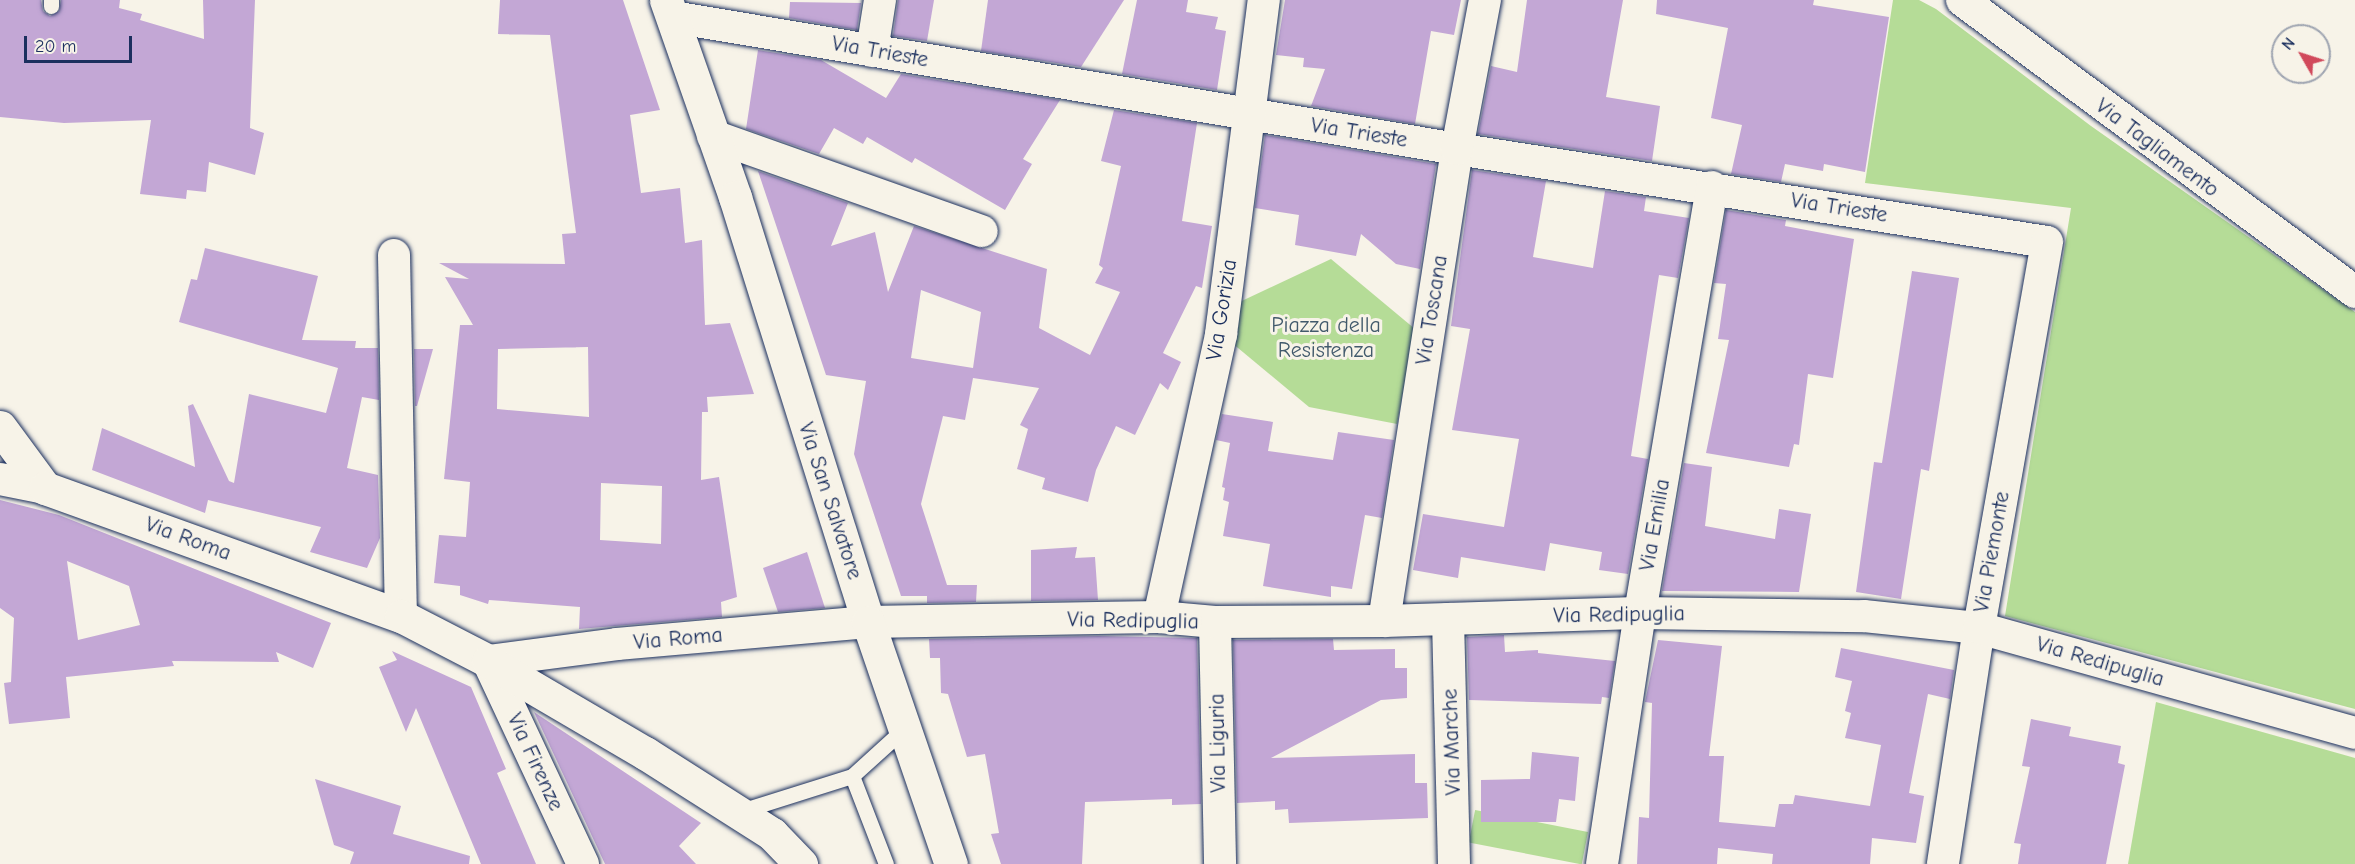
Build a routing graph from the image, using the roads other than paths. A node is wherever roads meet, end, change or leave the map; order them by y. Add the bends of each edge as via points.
1 (880, 0) edge
2 (1264, 0) edge
3 (1485, 0) edge
4 (1962, 0) edge
5 (669, 9) edge
6 (872, 51) junction
7 (1248, 115) junction
8 (713, 136) junction
9 (1457, 149) junction
10 (1712, 187) junction
11 (982, 231) dead end
12 (2047, 242) joint
13 (394, 255) dead end
14 (2355, 292) edge
15 (0, 428) edge
16 (0, 479) edge
17 (45, 488) junction
18 (1640, 613) junction
19 (401, 616) junction
20 (1160, 617) junction
21 (1448, 619) junction
22 (1384, 621) junction
23 (868, 622) junction
24 (1215, 622) junction
25 (1979, 628) junction
26 (488, 661) junction
27 (905, 728) junction
28 (2355, 733) edge
29 (852, 776) junction
30 (738, 812) junction
31 (583, 864) edge
32 (801, 864) edge
33 (886, 864) edge
34 (951, 864) edge
35 (1220, 864) edge
36 (1454, 864) edge
37 (1602, 864) edge
38 (1943, 864) edge

1 - 6 street
2 - 7 street, Via Gorizia
3 - 9 street, Via Toscana
4 - 14 street, Via Tagliamento
5 - 6 street, Via Trieste
5 - 8 street, Via San Salvatore
6 - 7 street, Via Trieste
7 - 9 street, Via Trieste
7 - 20 street, Via Gorizia via 1221,334
8 - 11 street
8 - 23 street, Via San Salvatore
9 - 10 street, Via Trieste
9 - 22 street, Via Toscana
10 - 12 street, Via Trieste
10 - 18 street, Via Emilia
12 - 25 street, Via Piemonte
13 - 19 street
15 - 17 street
16 - 17 street
17 - 19 street, Via Roma
18 - 21 street, Via Redipuglia
18 - 25 street, Via Redipuglia via 1864,616
18 - 37 street, Via Emilia
19 - 26 street, Via Roma
20 - 23 street, Via Redipuglia
20 - 24 street, Via Redipuglia
21 - 22 street, Via Redipuglia
21 - 36 street, Via Marche
22 - 24 street, Via Redipuglia
23 - 26 street, Via Roma via 616,644
23 - 27 street, Via San Salvatore
24 - 35 street, Via Liguria
25 - 28 street, Via Redipuglia
25 - 38 street, Via Piemonte
26 - 30 street, Via Roma
26 - 31 street, Via Firenze
27 - 29 lane
27 - 34 street, Via San Salvatore
29 - 30 lane
29 - 33 lane
30 - 32 street, Via Roma via 772,834

